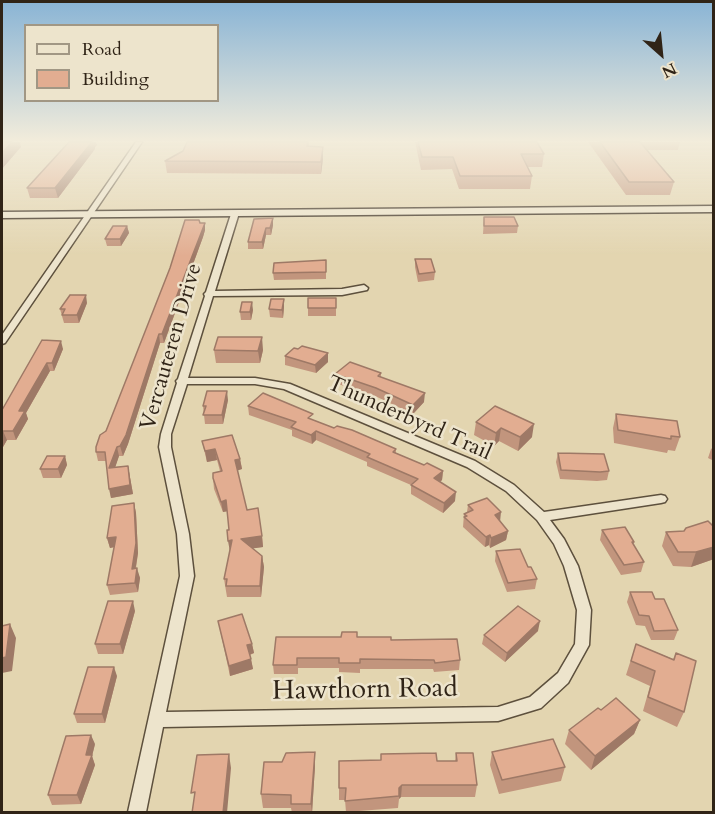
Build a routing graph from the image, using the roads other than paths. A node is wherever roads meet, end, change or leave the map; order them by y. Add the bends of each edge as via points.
1 (113, 180) edge
2 (714, 209) edge
3 (235, 213) junction
4 (89, 214) junction
5 (2, 215) edge
6 (364, 288) dead end
7 (208, 294) junction
8 (2, 341) edge
9 (181, 381) junction
10 (661, 499) dead end
11 (541, 517) junction
12 (563, 678) joint
13 (156, 720) junction
14 (137, 813) edge

1 - 4 street
2 - 3 main road
3 - 4 main road
3 - 7 street, Vercauteren Drive
4 - 5 main road
4 - 8 street
6 - 7 street via 342,292
7 - 9 street, Vercauteren Drive
9 - 11 street, Thunderbyrd Trail via 255,381 286,386 471,464 510,488
9 - 13 street, Vercauteren Drive via 165,447 183,534 187,576
10 - 11 street
11 - 12 street, Thunderbyrd Trail via 571,566 584,610 582,645
12 - 13 street, Hawthorn Road via 535,704 498,714
13 - 14 street, Vercauteren Drive

